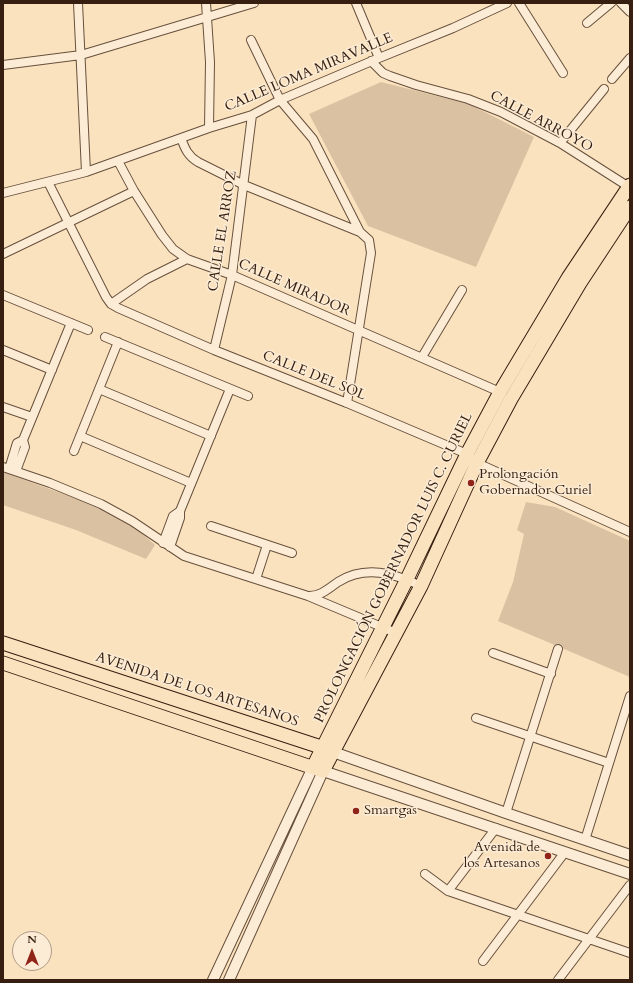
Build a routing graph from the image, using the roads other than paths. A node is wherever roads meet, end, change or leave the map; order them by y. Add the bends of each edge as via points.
1 (78, 3) edge
2 (206, 3) edge
3 (254, 3) edge
4 (356, 3) edge
5 (507, 3) edge
6 (518, 3) edge
7 (611, 3) edge
8 (621, 3) edge
9 (630, 12) edge
10 (207, 17) junction
11 (587, 23) dead end
12 (251, 40) dead end
13 (81, 55) junction
14 (630, 58) edge
15 (375, 60) junction
16 (3, 65) edge
17 (563, 73) dead end
18 (612, 79) dead end
19 (604, 90) dead end
20 (280, 100) junction
21 (252, 115) junction
22 (209, 128) junction
23 (181, 138) junction
24 (560, 143) junction
25 (118, 161) junction
26 (86, 172) junction
27 (48, 182) junction
28 (244, 185) junction
29 (629, 186) edge
30 (134, 191) junction
31 (3, 193) edge
32 (630, 207) edge
33 (67, 223) junction
34 (360, 232) junction
35 (3, 254) edge
36 (186, 259) junction
37 (232, 275) junction
38 (462, 290) dead end
39 (3, 295) edge
40 (111, 304) junction
41 (71, 323) junction
42 (88, 330) dead end
43 (358, 331) junction
44 (104, 337) dead end
45 (118, 342) junction
46 (3, 350) edge
47 (214, 350) junction
48 (422, 358) junction
49 (52, 370) junction
50 (99, 389) junction
51 (230, 389) junction
52 (500, 392) junction
53 (248, 396) dead end
54 (347, 403) junction
55 (3, 407) edge
56 (32, 418) junction
57 (80, 436) junction
58 (211, 436) junction
59 (74, 451) dead end
60 (467, 454) junction
61 (478, 463) junction
62 (9, 469) edge
63 (191, 483) junction
64 (211, 526) dead end
65 (630, 532) edge
66 (167, 545) junction
67 (267, 545) junction
68 (292, 553) dead end
69 (256, 579) junction
70 (407, 579) junction
71 (421, 586) junction
72 (308, 596) junction
73 (382, 627) junction
74 (396, 633) junction
75 (3, 643) edge
76 (558, 649) dead end
77 (493, 652) dead end
78 (3, 663) edge
79 (551, 674) junction
80 (630, 696) edge
81 (476, 718) dead end
82 (530, 737) junction
83 (328, 750) junction
84 (609, 763) junction
85 (318, 769) junction
86 (506, 813) junction
87 (496, 828) junction
88 (552, 829) junction
89 (585, 840) junction
90 (546, 845) junction
91 (566, 852) junction
92 (630, 855) edge
93 (425, 874) dead end
94 (630, 874) edge
95 (630, 885) edge
96 (448, 891) junction
97 (518, 915) junction
98 (589, 939) junction
99 (630, 953) edge
100 (483, 961) dead end
101 (213, 980) edge
102 (229, 980) edge
103 (558, 980) edge

1 - 13 street
2 - 10 street
3 - 10 street
4 - 15 street, CALLE ARROYO
5 - 15 street, CALLE LOMA MIRAVALLE
6 - 17 street
7 - 11 street
8 - 9 street
10 - 13 street
10 - 22 street via 210,62
12 - 20 street
13 - 16 street
13 - 26 street
14 - 18 street
15 - 20 street, CALLE LOMA MIRAVALLE
15 - 24 street, CALLE ARROYO via 383,73 501,112
19 - 24 street
20 - 21 street, CALLE LOMA MIRAVALLE
20 - 34 street via 313,139
21 - 22 street, CALLE LOMA MIRAVALLE
21 - 28 street, CALLE EL ARROZ
22 - 23 street, CALLE LOMA MIRAVALLE
23 - 25 street, CALLE LOMA MIRAVALLE
23 - 28 street via 191,158
24 - 29 street, CALLE ARROYO
25 - 26 street, CALLE LOMA MIRAVALLE
25 - 30 street, CALLE MIRADOR
26 - 27 street, CALLE LOMA MIRAVALLE
27 - 31 street, CALLE LOMA MIRAVALLE
27 - 33 street
28 - 34 street
28 - 37 street, CALLE EL ARROZ
29 - 52 main road, PROLONGACIÓN GOBERNADOR LUIS C. CURIEL via 568,278
30 - 33 street
30 - 36 street, CALLE MIRADOR via 162,235 179,255
32 - 61 main road, PROLONGACIÓN GOBERNADOR LUIS C. CURIEL via 573,295
33 - 35 street
33 - 40 street
34 - 43 street via 369,240 371,253
36 - 37 street, CALLE MIRADOR
36 - 40 street via 147,279
37 - 43 street, CALLE MIRADOR
37 - 47 street, CALLE EL ARROZ
38 - 48 street
39 - 41 street
40 - 47 street, CALLE DEL SOL
41 - 42 street
41 - 49 street
43 - 48 street, CALLE MIRADOR
43 - 54 street
44 - 45 street
45 - 50 street
45 - 51 street
46 - 49 street
47 - 54 street, CALLE DEL SOL
48 - 52 street, CALLE MIRADOR
49 - 56 street
50 - 57 street
50 - 58 street
51 - 53 street
51 - 58 street
52 - 60 main road, PROLONGACIÓN GOBERNADOR LUIS C. CURIEL
54 - 60 street, CALLE DEL SOL
55 - 56 street
56 - 62 street via 23,440 18,443
57 - 59 street
57 - 63 street
58 - 63 street
60 - 61 street, CALLE DEL SOL
60 - 70 main road, PROLONGACIÓN GOBERNADOR LUIS C. CURIEL
61 - 65 street, CALLE DEL SOL
61 - 71 main road, PROLONGACIÓN GOBERNADOR LUIS C. CURIEL
62 - 66 street via 101,504
63 - 66 street via 180,511 173,516
64 - 67 street
66 - 69 street via 184,556
67 - 68 street
67 - 69 street
69 - 72 street
70 - 71 street
70 - 72 street via 364,572 343,579 319,596
70 - 73 main road, PROLONGACIÓN GOBERNADOR LUIS C. CURIEL
71 - 74 main road, PROLONGACIÓN GOBERNADOR LUIS C. CURIEL
72 - 73 street
73 - 74 street
73 - 83 main road, PROLONGACIÓN GOBERNADOR LUIS C. CURIEL
74 - 83 main road, PROLONGACIÓN GOBERNADOR LUIS C. CURIEL
75 - 83 main road, AVENIDA DE LOS ARTESANOS
76 - 79 street
77 - 79 street
78 - 85 main road
79 - 82 street
80 - 84 street
81 - 82 street
82 - 84 street
82 - 86 street
83 - 85 main road, PROLONGACIÓN GOBERNADOR LUIS C. CURIEL
83 - 86 street, AVENIDA DE LOS ARTESANOS
84 - 89 street
85 - 87 street
85 - 101 street, PROLONGACIÓN GOBERNADOR LUIS C. CURIEL
85 - 102 street, PROLONGACIÓN GOBERNADOR LUIS C. CURIEL
86 - 88 street, AVENIDA DE LOS ARTESANOS
87 - 90 street
87 - 96 street
88 - 89 street, AVENIDA DE LOS ARTESANOS
88 - 90 street
89 - 92 street, AVENIDA DE LOS ARTESANOS
90 - 91 street
91 - 94 street
91 - 97 street
93 - 96 street
95 - 98 street
96 - 97 street
97 - 98 street
97 - 100 street
98 - 99 street
98 - 103 street

